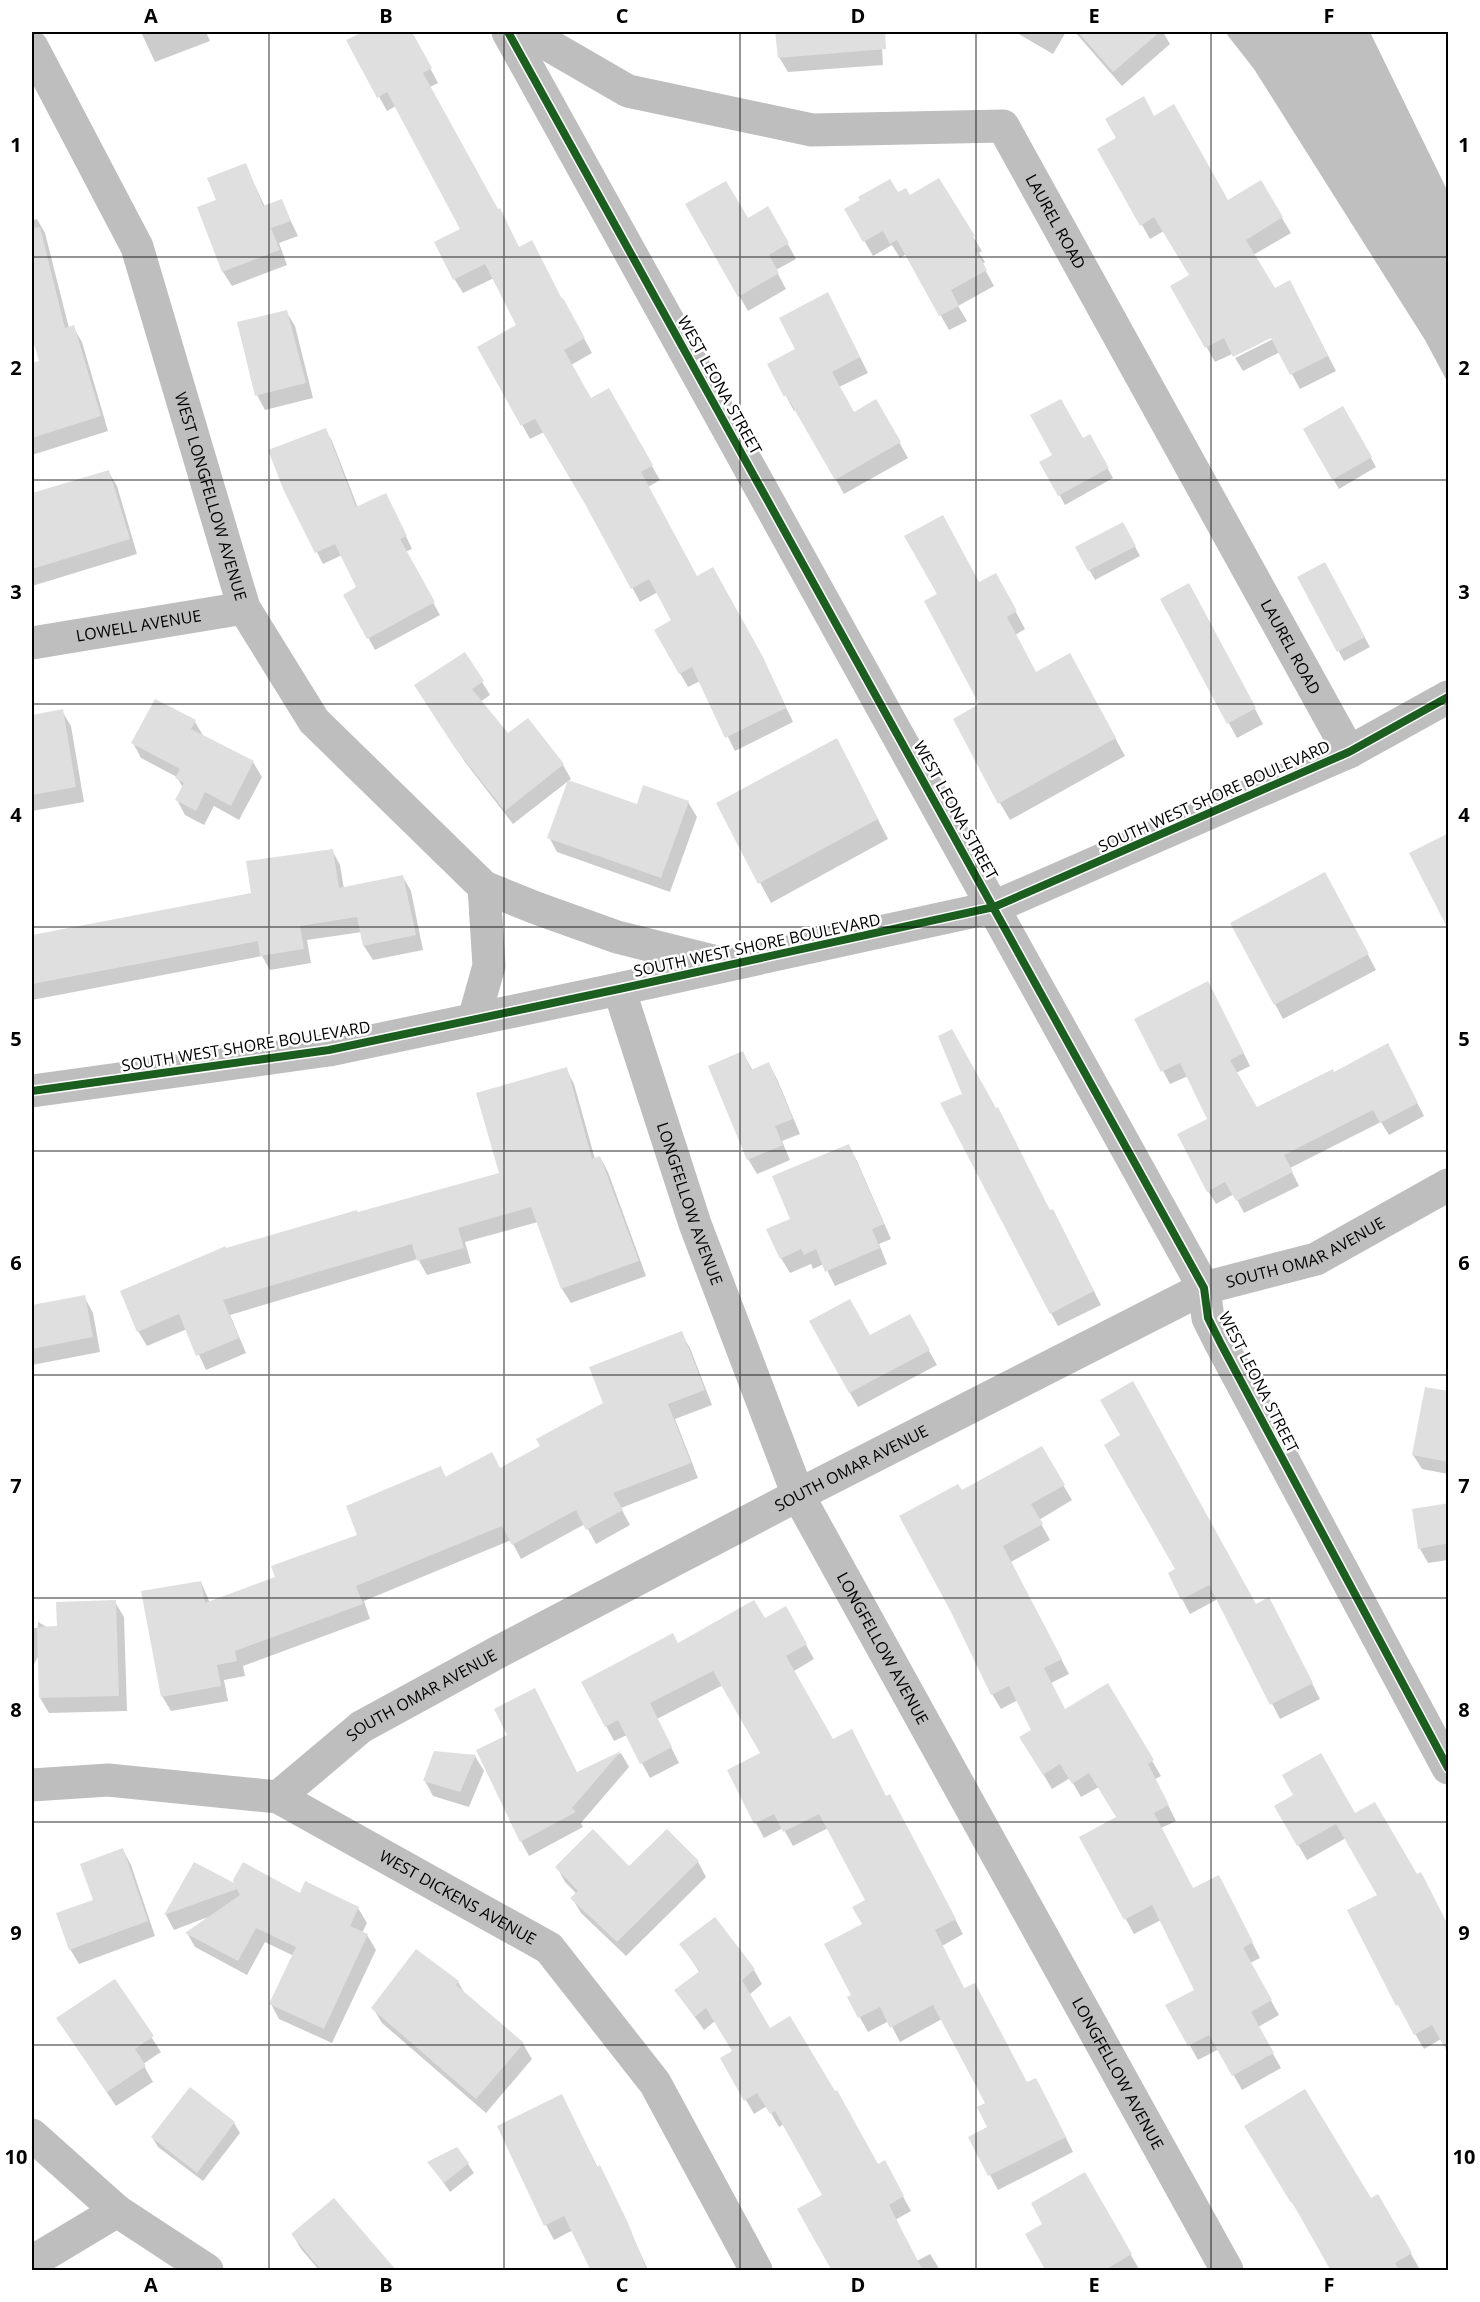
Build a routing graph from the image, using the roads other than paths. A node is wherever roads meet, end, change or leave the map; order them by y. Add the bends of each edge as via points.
1 (508, 32) edge
2 (526, 32) edge
3 (32, 47) edge
4 (244, 608) junction
5 (32, 643) edge
6 (1449, 697) edge
7 (1349, 752) junction
8 (484, 887) junction
9 (994, 907) junction
10 (730, 965) junction
11 (618, 989) junction
12 (474, 1019) junction
13 (32, 1091) edge
14 (1449, 1185) edge
15 (1204, 1288) junction
16 (798, 1496) junction
17 (1449, 1768) edge
18 (32, 1785) edge
19 (278, 1797) junction
20 (32, 2135) edge
21 (117, 2211) junction
22 (32, 2262) edge
23 (207, 2271) edge
24 (756, 2271) edge
25 (1227, 2271) edge

1 - 9 street, WEST LEONA STREET
2 - 7 street, LAUREL ROAD via 628,91 812,130 1003,126
3 - 4 street, WEST LONGFELLOW AVENUE via 137,247
4 - 5 street, LOWELL AVENUE
4 - 8 street, WEST LONGFELLOW AVENUE via 314,721
6 - 7 street, SOUTH WEST SHORE BOULEVARD
7 - 9 street, SOUTH WEST SHORE BOULEVARD
8 - 10 street, WEST LONGFELLOW AVENUE via 617,937
8 - 12 street via 489,966
9 - 10 street, SOUTH WEST SHORE BOULEVARD
9 - 15 street, WEST LEONA STREET
10 - 11 street, SOUTH WEST SHORE BOULEVARD
11 - 12 street, SOUTH WEST SHORE BOULEVARD
11 - 16 street, LONGFELLOW AVENUE via 695,1224
12 - 13 street, SOUTH WEST SHORE BOULEVARD via 329,1050
14 - 15 street, SOUTH OMAR AVENUE via 1316,1259
15 - 16 street, SOUTH OMAR AVENUE
15 - 17 street, WEST LEONA STREET via 1208,1318 1221,1344
16 - 19 street, SOUTH OMAR AVENUE via 361,1727
16 - 25 street, LONGFELLOW AVENUE
18 - 19 street, WEST DICKENS AVENUE via 108,1780
19 - 24 street, WEST DICKENS AVENUE via 549,1948 655,2083
20 - 21 street
21 - 22 street
21 - 23 street

